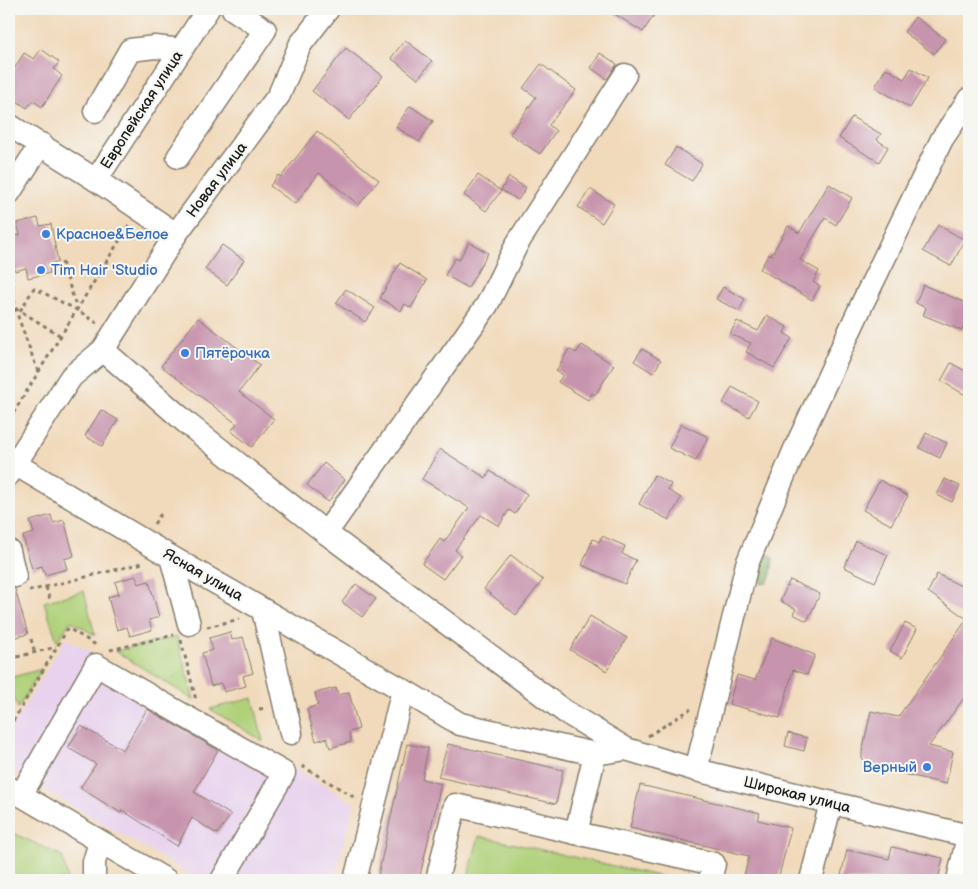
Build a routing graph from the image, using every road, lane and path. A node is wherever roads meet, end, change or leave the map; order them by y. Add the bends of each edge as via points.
1 (208, 9) edge
2 (233, 9) edge
3 (328, 9) edge
4 (181, 50) junction
5 (625, 75) dead end
6 (969, 99) edge
7 (95, 111) dead end
8 (9, 125) edge
9 (41, 144) junction
10 (178, 157) dead end
11 (96, 180) junction
12 (9, 194) edge
13 (138, 209) junction
14 (176, 234) junction
15 (62, 262) dead end
16 (12, 276) dead end
17 (9, 304) edge
18 (15, 308) junction
19 (77, 310) junction
20 (20, 311) junction
21 (61, 336) junction
22 (108, 343) junction
23 (38, 372) junction
24 (9, 420) edge
25 (11, 466) edge
26 (9, 519) edge
27 (326, 533) junction
28 (11, 544) edge
29 (171, 557) junction
30 (144, 562) dead end
31 (21, 579) joint
32 (46, 587) junction
33 (50, 600) dead end
34 (263, 610) junction
35 (242, 618) dead end
36 (192, 628) junction
37 (31, 639) dead end
38 (56, 647) dead end
39 (107, 651) dead end
40 (35, 653) junction
41 (9, 660) edge
42 (402, 690) junction
43 (714, 695) junction
44 (274, 706) dead end
45 (260, 709) dead end
46 (291, 733) dead end
47 (626, 750) junction
48 (595, 754) junction
49 (696, 770) junction
50 (15, 792) edge
51 (830, 803) junction
52 (576, 833) junction
53 (969, 836) edge
54 (100, 842) junction
55 (94, 880) edge
56 (166, 880) edge
57 (222, 880) edge
58 (356, 880) edge
59 (437, 880) edge
60 (710, 880) edge
61 (811, 880) edge
62 (958, 880) edge

1 - 4 street, Европейская улица
2 - 10 street via 265,30
3 - 14 street, Новая улица via 300,45 279,95
4 - 7 street via 155,47 130,50
4 - 11 street, Европейская улица
5 - 27 street via 517,244 487,305
6 - 43 street via 942,139 795,449 747,564
8 - 9 street
9 - 11 street
9 - 12 street
11 - 13 street, Европейская улица
13 - 14 street, Европейская улица
13 - 19 path
14 - 22 street, Новая улица
15 - 19 path
16 - 18 path
17 - 18 path
18 - 20 path
18 - 23 path
19 - 20 path via 34,288
19 - 21 path
19 - 22 path
20 - 21 path
21 - 23 path
22 - 25 street, Новая улица via 71,377
22 - 27 street via 189,425
23 - 24 path
25 - 29 street, Ясная улица
26 - 28 path
27 - 47 street via 564,712
28 - 31 street
29 - 34 street, Ясная улица
29 - 36 street
30 - 32 path
31 - 32 path via 29,592
32 - 33 path
34 - 42 street, Ясная улица
34 - 46 street
35 - 36 path
36 - 39 path
37 - 40 path
38 - 40 path
40 - 41 path
42 - 48 street, Ясная улица via 460,724
42 - 58 street
43 - 47 path
43 - 49 street
44 - 45 path
47 - 48 street, Ясная улица
47 - 49 street, Широкая улица
48 - 52 street
49 - 51 street, Широкая улица
50 - 54 street
50 - 57 street via 96,666 284,773
51 - 53 street, Широкая улица
51 - 61 street
52 - 59 street via 454,805
52 - 60 street via 714,864
53 - 62 street
54 - 55 street via 94,862
54 - 56 street

